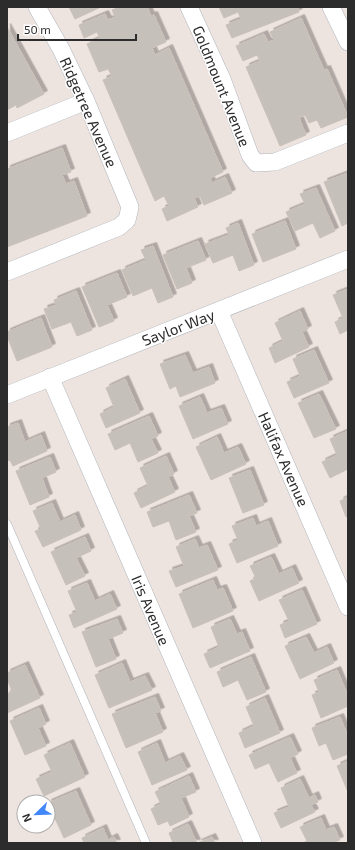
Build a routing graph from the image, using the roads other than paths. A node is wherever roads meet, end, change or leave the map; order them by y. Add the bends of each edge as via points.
1 (37, 7) edge
2 (189, 7) edge
3 (331, 7) edge
4 (348, 42) edge
5 (86, 101) junction
6 (348, 133) edge
7 (7, 134) edge
8 (348, 259) edge
9 (7, 272) edge
10 (219, 311) junction
11 (50, 377) junction
12 (7, 395) edge
13 (7, 524) edge
14 (348, 607) edge
15 (146, 843) edge
16 (252, 843) edge

1 - 5 street, Ridgetree Avenue
2 - 6 street, Goldmount Avenue via 222,79 250,155 256,163 275,162
3 - 4 street
5 - 7 street
5 - 9 street, Ridgetree Avenue via 130,207 127,220 119,227
8 - 10 street, Saylor Way
10 - 11 street, Saylor Way
10 - 14 street, Halifax Avenue
11 - 12 street, Saylor Way
11 - 16 street, Iris Avenue
13 - 15 lane

